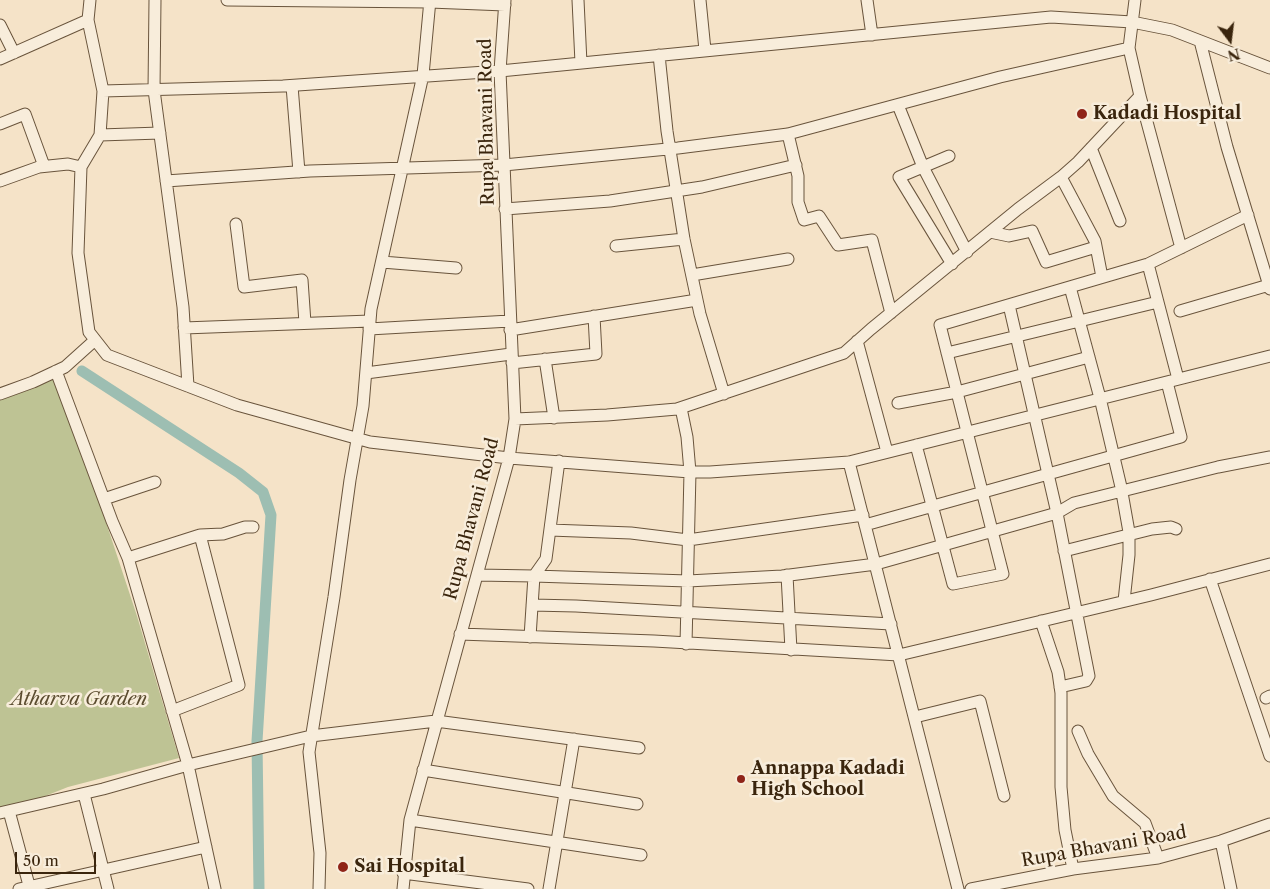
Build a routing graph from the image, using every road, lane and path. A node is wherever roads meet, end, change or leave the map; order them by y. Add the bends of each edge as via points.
1 (90, 0) edge
2 (155, 0) edge
3 (227, 0) edge
4 (578, 0) edge
5 (700, 0) edge
6 (867, 0) edge
7 (1135, 0) edge
8 (430, 1) edge
9 (505, 3) edge
10 (88, 20) junction
11 (1132, 22) junction
12 (0, 25) edge
13 (872, 35) junction
14 (1200, 41) junction
15 (1129, 48) junction
16 (705, 50) junction
17 (14, 53) junction
18 (659, 55) junction
19 (0, 60) edge
20 (581, 62) junction
21 (1270, 68) edge
22 (500, 71) junction
23 (423, 75) junction
24 (292, 86) junction
25 (154, 90) junction
26 (103, 91) junction
27 (1140, 96) junction
28 (898, 104) junction
29 (0, 124) edge
30 (160, 133) junction
31 (788, 134) junction
32 (100, 135) junction
33 (1091, 148) junction
34 (670, 149) junction
35 (949, 156) dead end
36 (504, 165) junction
37 (796, 165) junction
38 (44, 166) junction
39 (81, 167) junction
40 (923, 168) junction
41 (402, 169) junction
42 (299, 172) junction
43 (1061, 177) junction
44 (0, 181) edge
45 (166, 181) junction
46 (677, 191) junction
47 (505, 209) junction
48 (1248, 215) junction
49 (1120, 221) dead end
50 (236, 224) dead end
51 (990, 232) junction
52 (684, 239) junction
53 (616, 246) dead end
54 (1096, 247) junction
55 (1181, 248) junction
56 (967, 252) junction
57 (788, 259) dead end
58 (382, 262) junction
59 (952, 264) junction
60 (1148, 264) junction
61 (456, 268) dead end
62 (692, 275) junction
63 (1102, 277) junction
64 (1070, 287) junction
65 (1269, 287) edge
66 (697, 300) junction
67 (1158, 302) junction
68 (1009, 305) junction
69 (1180, 312) dead end
70 (891, 313) junction
71 (594, 316) junction
72 (1079, 321) junction
73 (305, 323) junction
74 (370, 325) junction
75 (510, 325) junction
76 (184, 328) junction
77 (1016, 336) junction
78 (95, 340) junction
79 (857, 341) junction
80 (947, 353) junction
81 (1270, 356) edge
82 (1089, 357) junction
83 (512, 358) junction
84 (545, 359) junction
85 (56, 371) junction
86 (366, 373) junction
87 (1024, 374) junction
88 (1173, 380) junction
89 (188, 386) junction
90 (957, 392) junction
91 (0, 394) edge
92 (724, 394) junction
93 (1100, 398) junction
94 (898, 403) dead end
95 (681, 408) junction
96 (1033, 415) junction
97 (554, 418) junction
98 (514, 419) junction
99 (967, 432) junction
100 (358, 438) junction
101 (916, 445) junction
102 (888, 452) junction
103 (1114, 456) junction
104 (1270, 457) edge
105 (509, 458) junction
106 (559, 461) junction
107 (849, 462) junction
108 (690, 472) junction
109 (1048, 474) junction
110 (155, 482) dead end
111 (982, 492) junction
112 (1122, 492) junction
113 (104, 499) junction
114 (933, 506) junction
115 (1057, 513) junction
116 (864, 520) junction
117 (253, 527) dead end
118 (1176, 529) dead end
119 (550, 530) junction
120 (992, 531) junction
121 (200, 535) junction
122 (1129, 535) junction
123 (688, 540) junction
124 (943, 545) junction
125 (1064, 551) junction
126 (128, 558) junction
127 (876, 564) junction
128 (1270, 564) edge
129 (477, 575) junction
130 (787, 575) junction
131 (534, 576) junction
132 (1210, 579) junction
133 (688, 582) junction
134 (1124, 601) junction
135 (532, 605) junction
136 (687, 613) junction
137 (1076, 613) junction
138 (789, 618) junction
139 (1041, 621) junction
140 (891, 624) junction
141 (460, 634) junction
142 (530, 637) junction
143 (686, 644) junction
144 (791, 650) junction
145 (899, 656) junction
146 (1060, 687) junction
147 (172, 711) junction
148 (915, 717) junction
149 (436, 721) junction
150 (1078, 731) dead end
151 (312, 736) junction
152 (574, 739) junction
153 (639, 748) dead end
154 (1270, 756) edge
155 (188, 765) junction
156 (424, 770) junction
157 (565, 793) junction
158 (84, 794) junction
159 (1004, 796) dead end
160 (637, 804) dead end
161 (4, 812) edge
162 (410, 820) junction
163 (1270, 824) edge
164 (1221, 841) junction
165 (557, 842) junction
166 (206, 847) junction
167 (641, 855) dead end
168 (1158, 858) junction
169 (1073, 869) junction
170 (103, 870) junction
171 (404, 873) junction
172 (485, 886) edge
173 (26, 888) edge
174 (108, 889) edge
175 (215, 889) edge
176 (319, 889) edge
177 (403, 889) edge
178 (528, 889) edge
179 (549, 889) edge
180 (958, 889) edge
181 (971, 889) edge
182 (1231, 889) edge

1 - 10 street
2 - 25 street
3 - 8 street
4 - 20 street
5 - 16 street
6 - 13 street
7 - 11 street
8 - 9 street
8 - 23 street
9 - 22 street, Rupa Bhavani Road
10 - 17 street
10 - 26 street
11 - 13 street via 1051,17
11 - 14 street via 1172,30
11 - 15 street
12 - 17 street
13 - 16 street
14 - 21 street
14 - 48 street
15 - 27 street
15 - 28 street
16 - 18 street
17 - 19 street
18 - 20 street
18 - 34 street
20 - 22 street
22 - 23 street
22 - 36 street, Rupa Bhavani Road
23 - 24 street
23 - 41 street
24 - 25 street
24 - 42 street
25 - 26 street
25 - 30 street
26 - 32 street
27 - 33 street
27 - 55 street
28 - 31 street
28 - 40 street
29 - 38 street via 25,114
30 - 32 street
30 - 45 street
31 - 34 street
31 - 37 street
32 - 39 street
33 - 43 street
33 - 49 street
34 - 36 street
34 - 46 street
35 - 40 street
36 - 41 street
36 - 47 street, Rupa Bhavani Road
37 - 46 street
37 - 70 street via 798,202 804,220 819,216 838,245 872,240
38 - 39 street via 68,164
38 - 44 street
39 - 78 street via 78,252 89,332
40 - 56 street
40 - 59 street via 899,177
41 - 42 street
41 - 58 street
42 - 45 street
43 - 51 street
43 - 54 street
45 - 76 street
46 - 47 street via 610,201
46 - 52 street
47 - 75 street, Rupa Bhavani Road
48 - 55 street
48 - 65 street
50 - 73 street via 244,287 302,280
51 - 54 street via 1009,236 1032,231 1046,262
51 - 56 street
52 - 53 street
52 - 62 street
54 - 63 street
55 - 60 street
56 - 59 street
57 - 62 street
58 - 61 street
58 - 74 street
59 - 70 street
60 - 63 street
60 - 67 street
62 - 66 street
63 - 64 street
64 - 68 street
64 - 72 street
65 - 69 street
66 - 71 street
66 - 92 street
67 - 72 street
67 - 88 street
68 - 77 street
68 - 80 street via 940,324
70 - 79 street
71 - 75 street
71 - 84 street via 596,354
72 - 77 street
72 - 82 street
73 - 74 street
73 - 76 street
74 - 75 street
74 - 86 street
75 - 83 street, Rupa Bhavani Road
76 - 89 street
77 - 80 street
77 - 87 street
78 - 85 street
78 - 89 street via 107,355
79 - 92 street via 844,353
79 - 102 street
80 - 90 street
81 - 88 street
82 - 87 street
82 - 93 street
83 - 84 street
83 - 86 street
83 - 98 street, Rupa Bhavani Road
84 - 97 street
85 - 91 street
85 - 113 street
86 - 100 street
87 - 90 street
87 - 96 street
88 - 93 street
88 - 103 street via 1181,437
89 - 100 street via 237,405
90 - 94 street
90 - 99 street
92 - 95 street
93 - 96 street
93 - 103 street
95 - 97 street
95 - 108 street
96 - 99 street
96 - 109 street
97 - 98 street
98 - 105 street, Rupa Bhavani Road
99 - 101 street
99 - 111 street
100 - 105 street
100 - 151 street
101 - 102 street
101 - 114 street
102 - 107 street
103 - 109 street
103 - 112 street
104 - 112 street
105 - 106 street
105 - 129 street, Rupa Bhavani Road
106 - 108 street
106 - 119 street
107 - 108 street
107 - 116 street
108 - 123 street
109 - 111 street
109 - 115 street
110 - 113 street
111 - 114 street
111 - 120 street
112 - 115 street via 1074,503
112 - 122 street
113 - 126 street
114 - 116 street
114 - 124 street
115 - 120 street
115 - 125 street
116 - 123 street
116 - 127 street
117 - 121 street
118 - 122 street via 1152,529
119 - 123 street via 631,533
119 - 131 street via 546,559
120 - 124 street
120 - 124 street via 1003,574 953,584
121 - 126 street
121 - 147 street via 239,684
122 - 125 street
122 - 134 street
123 - 133 street
124 - 127 street
125 - 137 street
126 - 147 street
127 - 130 street
127 - 140 street
128 - 132 street
129 - 131 street
129 - 141 street, Rupa Bhavani Road
130 - 133 street
130 - 138 street
131 - 133 street
131 - 135 street
132 - 134 street
132 - 154 street
133 - 136 street
134 - 137 street
135 - 136 street
135 - 142 street
136 - 138 street
136 - 143 street
137 - 139 street
137 - 146 street via 1089,676 1086,681
138 - 140 street
138 - 144 street
139 - 145 street
139 - 146 street
140 - 145 street
141 - 142 street
141 - 149 street, Rupa Bhavani Road
142 - 143 street
143 - 144 street
144 - 145 street
145 - 148 street
146 - 169 street via 1065,830
147 - 155 street
148 - 159 street via 980,701
148 - 180 street
149 - 151 street
149 - 152 street
149 - 156 street, Rupa Bhavani Road
150 - 168 street via 1113,796 1145,823
151 - 155 street
151 - 176 street via 309,752 320,853
152 - 153 street
152 - 157 street
155 - 158 street
155 - 166 street
156 - 157 street
156 - 162 street, Rupa Bhavani Road
157 - 160 street
157 - 165 street
158 - 161 street
158 - 170 street
161 - 173 street
162 - 165 street
162 - 171 street, Rupa Bhavani Road
163 - 164 street, Rupa Bhavani Road
164 - 168 street, Rupa Bhavani Road
164 - 182 street
165 - 167 street
165 - 179 street
166 - 170 street
166 - 175 street
168 - 169 street, Rupa Bhavani Road
169 - 181 street, Rupa Bhavani Road
170 - 173 street
170 - 174 street
171 - 172 street
171 - 177 street, Rupa Bhavani Road
172 - 178 street

